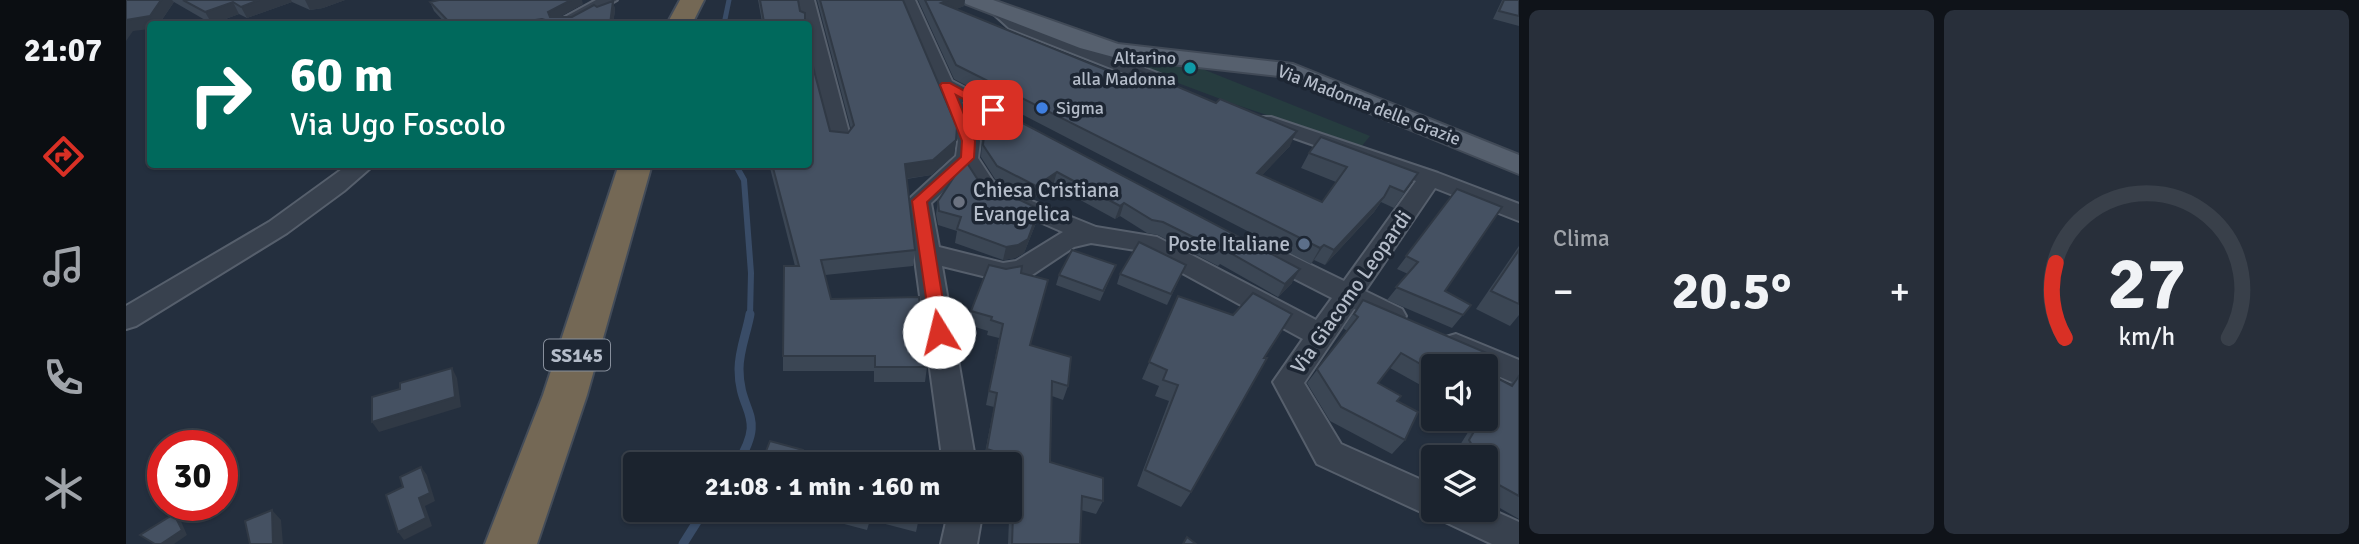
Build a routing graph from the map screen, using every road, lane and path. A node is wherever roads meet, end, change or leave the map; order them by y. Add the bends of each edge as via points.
1 (609, 0) edge
2 (692, 0) edge
3 (806, 0) edge
4 (907, 0) edge
5 (973, 0) edge
6 (995, 8) junction
7 (567, 21) edge
8 (682, 21) edge
9 (811, 21) edge
10 (812, 25) edge
11 (946, 85) junction
12 (1183, 90) edge
13 (1246, 114) edge
14 (1019, 124) edge
15 (840, 140) edge
16 (967, 158) junction
17 (1519, 165) edge
18 (358, 168) edge
19 (635, 168) edge
20 (1430, 178) junction
21 (1519, 213) edge
22 (1091, 235) junction
23 (1250, 245) edge
24 (927, 253) junction
25 (1348, 297) junction
26 (126, 319) edge
27 (1409, 324) edge
28 (1320, 335) junction
29 (1433, 335) edge
30 (1519, 373) edge
31 (958, 452) edge
32 (1421, 495) edge
33 (963, 522) edge
34 (1482, 522) edge
35 (1519, 539) edge
36 (512, 544) edge
37 (959, 544) edge

1 - 7 street
2 - 8 highway
3 - 9 street
4 - 11 street
5 - 6 main road, Via Madonna delle Grazie
6 - 12 street via 1015,24
6 - 17 main road, Via Madonna delle Grazie via 1118,51 1284,69
10 - 15 street
11 - 14 street
11 - 16 street via 969,141
13 - 20 street
16 - 22 street via 985,186
16 - 24 street via 919,201
18 - 26 street via 318,202 242,253
19 - 36 highway, SS145 via 565,396
20 - 21 street
20 - 25 street, Via Giacomo Leopardi
22 - 24 street via 1066,240 1023,269 1003,272
22 - 28 street via 1148,243
23 - 25 street
24 - 31 street
25 - 27 street
25 - 28 street, Via Giacomo Leopardi
28 - 32 street, Via Giacomo Leopardi via 1288,382 1329,454
29 - 30 street
33 - 37 street
34 - 35 street

